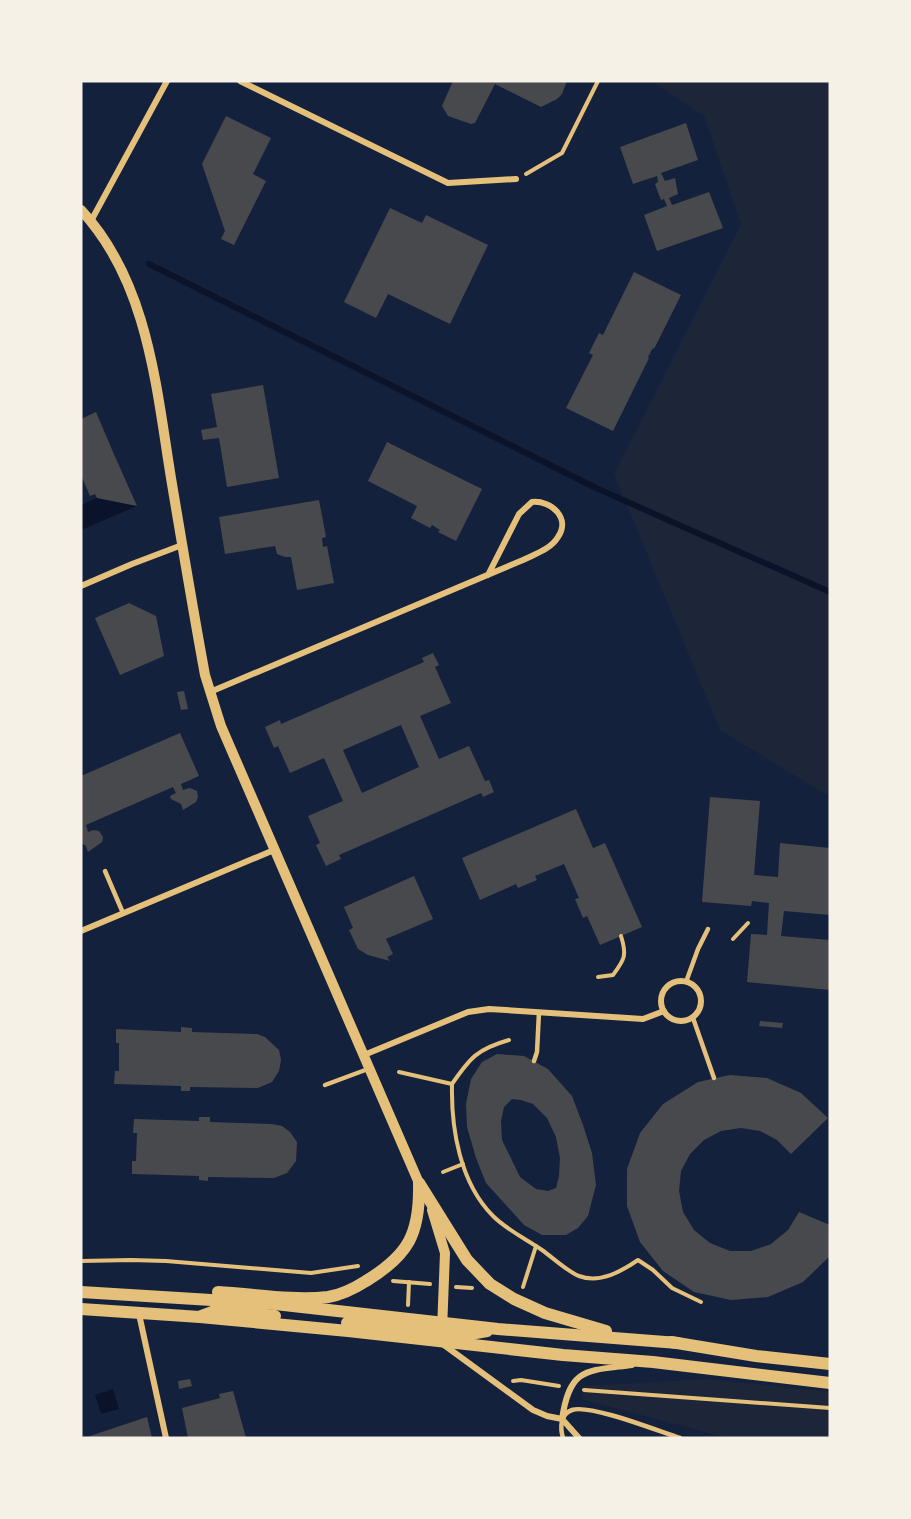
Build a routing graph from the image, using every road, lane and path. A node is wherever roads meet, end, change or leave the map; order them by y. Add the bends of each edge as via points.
1 (167, 81) edge
2 (240, 81) edge
3 (598, 81) edge
4 (516, 179) joint
5 (81, 210) edge
6 (91, 221) junction
7 (182, 545) junction
8 (488, 575) junction
9 (81, 586) edge
10 (210, 692) junction
11 (274, 850) junction
12 (105, 871) dead end
13 (123, 913) junction
14 (748, 923) dead end
15 (708, 929) dead end
16 (81, 931) edge
17 (621, 936) dead end
18 (733, 939) dead end
19 (598, 977) dead end
20 (686, 982) junction
21 (664, 1011) junction
22 (539, 1012) junction
23 (693, 1018) junction
24 (509, 1040) dead end
25 (364, 1054) junction
26 (534, 1061) dead end
27 (370, 1068) junction
28 (399, 1072) dead end
29 (714, 1078) dead end
30 (452, 1084) junction
31 (325, 1085) dead end
32 (463, 1164) junction
33 (443, 1172) dead end
34 (419, 1182) junction
35 (536, 1245) junction
36 (81, 1262) edge
37 (366, 1264) dead end
38 (522, 1288) dead end
39 (81, 1292) edge
40 (133, 1294) junction
41 (701, 1302) dead end
42 (81, 1309) edge
43 (139, 1314) junction
44 (442, 1333) junction
45 (678, 1343) junction
46 (653, 1362) junction
47 (830, 1364) edge
48 (830, 1383) edge
49 (562, 1419) junction
50 (166, 1438) edge
51 (563, 1438) edge
52 (579, 1438) edge
53 (680, 1438) edge

1 - 6 street
2 - 4 street via 448,183
3 - 4 path via 562,153
5 - 6 street
6 - 7 street via 122,268 145,333
7 - 9 street
7 - 10 street
8 - 8 street via 550,546 560,536 562,521 550,504 531,502 519,514
8 - 10 street
10 - 11 street via 220,726
11 - 13 street
11 - 25 street
12 - 13 lane
13 - 16 street
14 - 18 path
15 - 20 lane
17 - 19 path via 625,951 622,963 613,975
20 - 21 street via 668,987 661,998
20 - 23 street via 700,994 701,1008
21 - 22 street via 643,1019
21 - 23 street via 674,1020
22 - 25 street via 468,1012
22 - 26 lane
23 - 29 lane
24 - 30 path via 489,1045 469,1060
25 - 27 street
27 - 31 lane
27 - 34 street
28 - 30 path
30 - 32 path via 455,1133
32 - 33 path
32 - 35 path via 478,1197 494,1217
34 - 40 main road via 414,1232 401,1255 356,1287 331,1297 171,1290
34 - 44 street via 445,1253
34 - 45 main road via 467,1260 490,1284 514,1299 595,1329
35 - 38 path
35 - 41 path via 579,1276 604,1278 638,1260 672,1288
36 - 37 path via 166,1261 312,1273
39 - 40 main road
40 - 44 main road via 274,1304
42 - 43 main road
43 - 44 main road via 200,1317 217,1310
43 - 50 street
44 - 45 main road via 498,1329
44 - 46 main road
44 - 49 street via 533,1410
45 - 47 main road
46 - 48 main road
46 - 49 street via 583,1374 570,1388
49 - 51 lane
49 - 52 street
49 - 53 lane via 568,1411 597,1412

